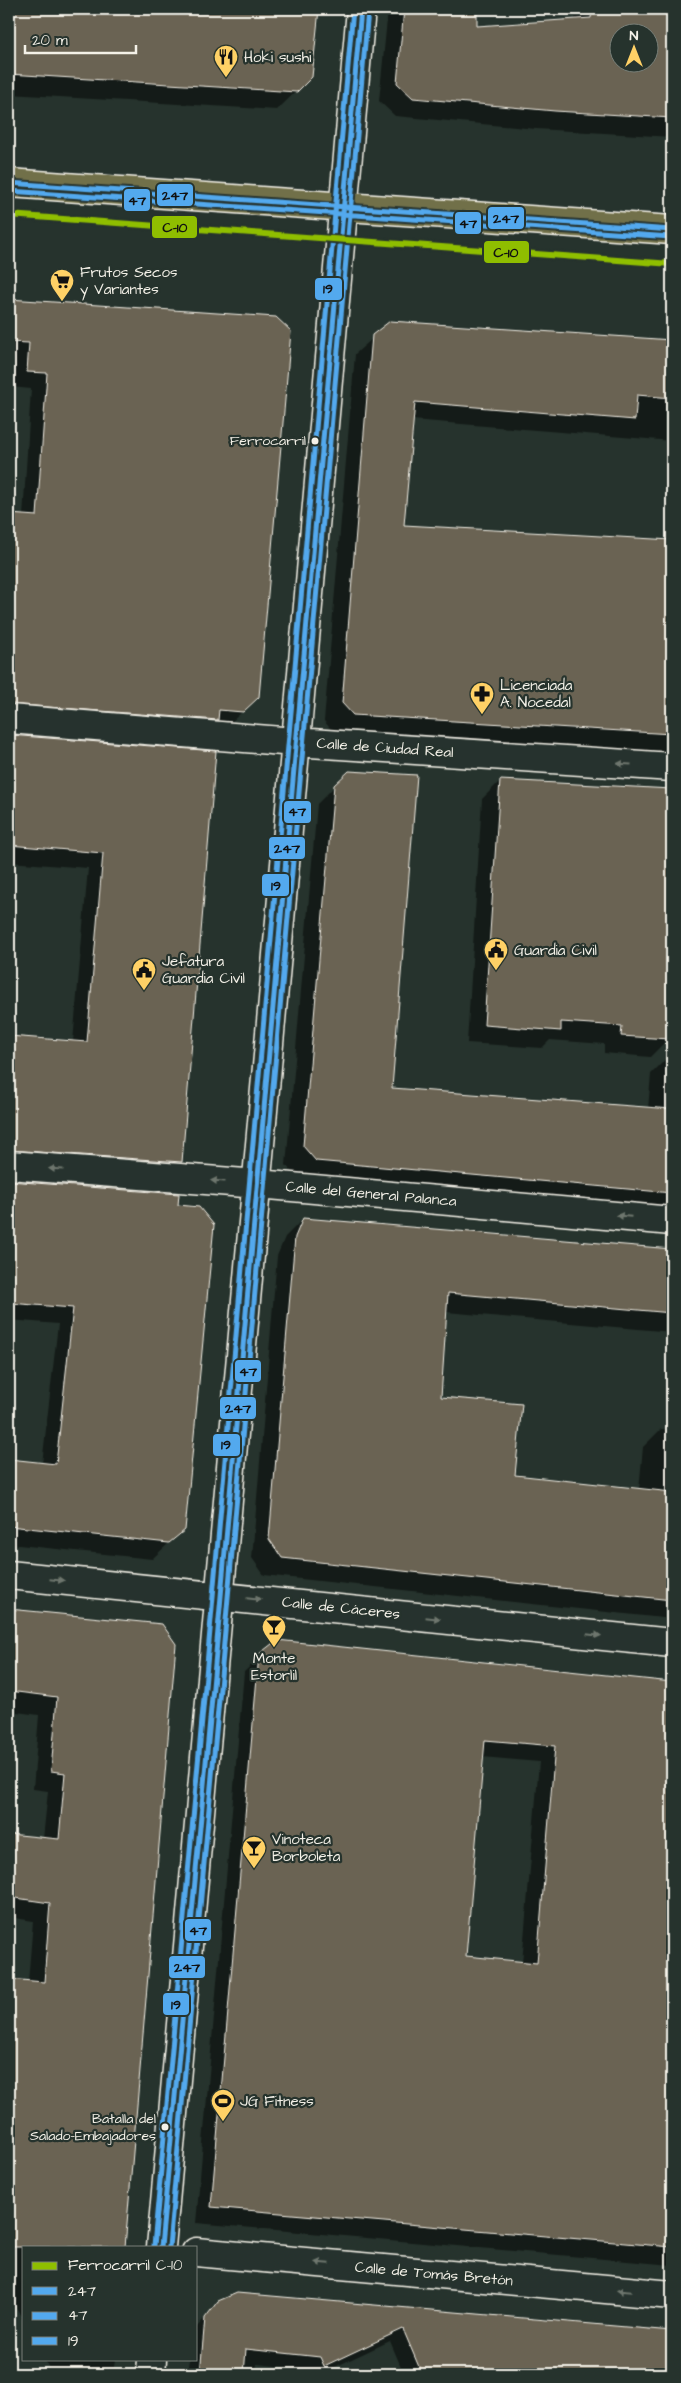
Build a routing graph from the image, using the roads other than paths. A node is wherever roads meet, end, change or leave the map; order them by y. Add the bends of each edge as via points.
1 (361, 9) edge
2 (9, 183) edge
3 (342, 205) junction
4 (672, 230) edge
5 (9, 719) edge
6 (295, 742) junction
7 (672, 767) edge
8 (9, 1165) edge
9 (258, 1184) junction
10 (672, 1221) edge
11 (9, 1575) edge
12 (223, 1596) junction
13 (672, 1643) edge
14 (161, 2246) edge
15 (198, 2252) edge
16 (672, 2295) edge
17 (152, 2360) edge
18 (151, 2374) edge

1 - 3 street
2 - 3 main road
3 - 4 main road
3 - 6 street
5 - 6 street, Calle de Ciudad Real
7 -> 6 street, Calle de Ciudad Real
6 - 9 street
9 -> 8 street, Calle del General Palanca
10 -> 9 street, Calle del General Palanca
9 - 12 street
11 -> 12 street, Calle de Cáceres
12 -> 13 street, Calle de Cáceres
12 - 14 street
16 -> 15 street, Calle de Tomás Bretón
17 - 18 street

